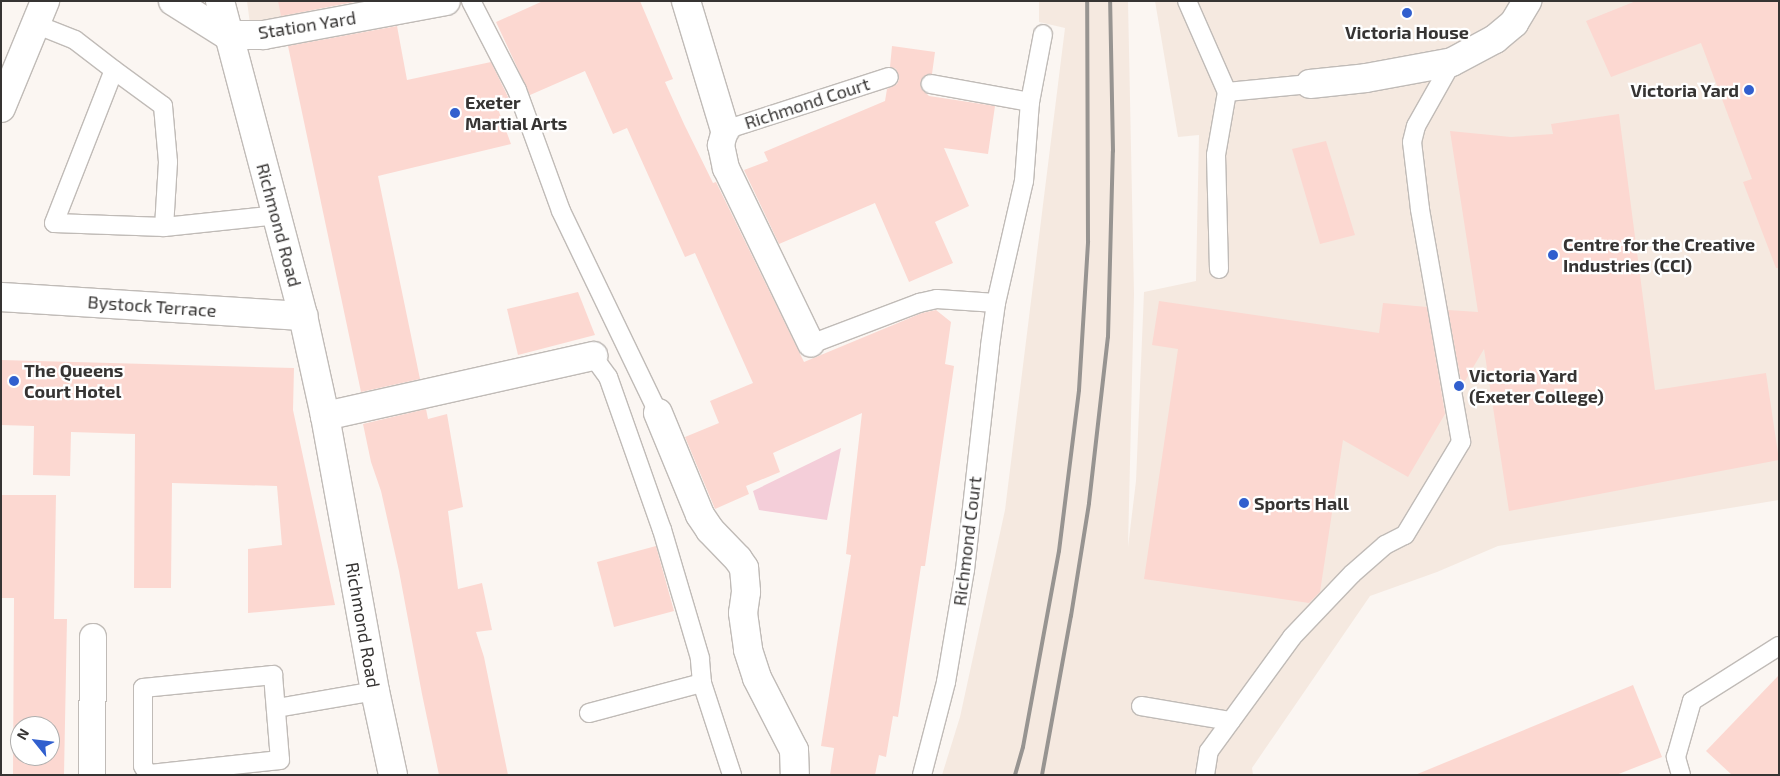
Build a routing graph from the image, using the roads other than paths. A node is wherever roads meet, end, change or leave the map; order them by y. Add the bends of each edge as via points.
1 (173, 1) edge
2 (220, 1) edge
3 (446, 1) edge
4 (471, 1) edge
5 (686, 1) edge
6 (1187, 1) edge
7 (1527, 1) edge
8 (40, 13) edge
9 (227, 34) junction
10 (1043, 34) dead end
11 (1452, 62) junction
12 (114, 70) junction
13 (889, 77) dead end
14 (931, 84) dead end
15 (1310, 84) joint
16 (1227, 92) junction
17 (1030, 102) junction
18 (1, 108) edge
19 (725, 130) junction
20 (278, 215) junction
21 (164, 226) junction
22 (1219, 269) dead end
23 (1, 297) edge
24 (996, 303) junction
25 (303, 316) junction
26 (811, 344) joint
27 (593, 356) joint
28 (658, 412) joint
29 (325, 416) junction
30 (93, 637) dead end
31 (1779, 646) edge
32 (702, 683) junction
33 (375, 691) junction
34 (1141, 706) dead end
35 (277, 708) junction
36 (589, 713) dead end
37 (1231, 721) junction
38 (92, 775) edge
39 (393, 775) edge
40 (732, 775) edge
41 (795, 775) edge
42 (922, 775) edge
43 (1205, 775) edge
44 (1681, 775) edge

1 - 9 street
2 - 9 street, Richmond Road
3 - 9 street, Station Yard via 264,35
4 - 28 lane via 517,90 561,211
5 - 19 street, Richmond Court
6 - 16 lane
7 - 11 street via 1514,24 1496,39
8 - 12 lane
8 - 18 street
9 - 20 street, Richmond Road
10 - 17 lane, Richmond Court
11 - 15 street via 1366,78
11 - 37 lane via 1416,126 1412,142 1421,216 1461,442 1405,535 1385,545 1352,574 1292,636
12 - 21 lane via 163,106 168,162
12 - 21 lane via 54,223
13 - 19 lane, Richmond Court
14 - 17 lane
15 - 16 lane
16 - 22 lane via 1216,155
17 - 24 lane, Richmond Court via 1024,181
19 - 26 street, Richmond Court via 721,145 726,168
20 - 21 lane
20 - 25 street, Richmond Road
23 - 25 street, Bystock Terrace
24 - 26 lane, Richmond Court via 937,299
24 - 42 lane, Richmond Court via 965,570 946,682
25 - 29 street, Richmond Road
27 - 29 street
27 - 32 lane via 608,377 662,530 700,658
28 - 41 street via 700,515 744,568 746,592 743,613 748,650 757,678 794,750
29 - 33 street, Richmond Road
30 - 38 street
31 - 44 lane via 1692,702 1676,758
32 - 36 lane
32 - 40 lane
33 - 35 lane
33 - 39 street, Richmond Road
34 - 37 lane
35 - 35 lane via 273,675 143,688 143,766 148,774 280,760
37 - 43 lane via 1209,751

